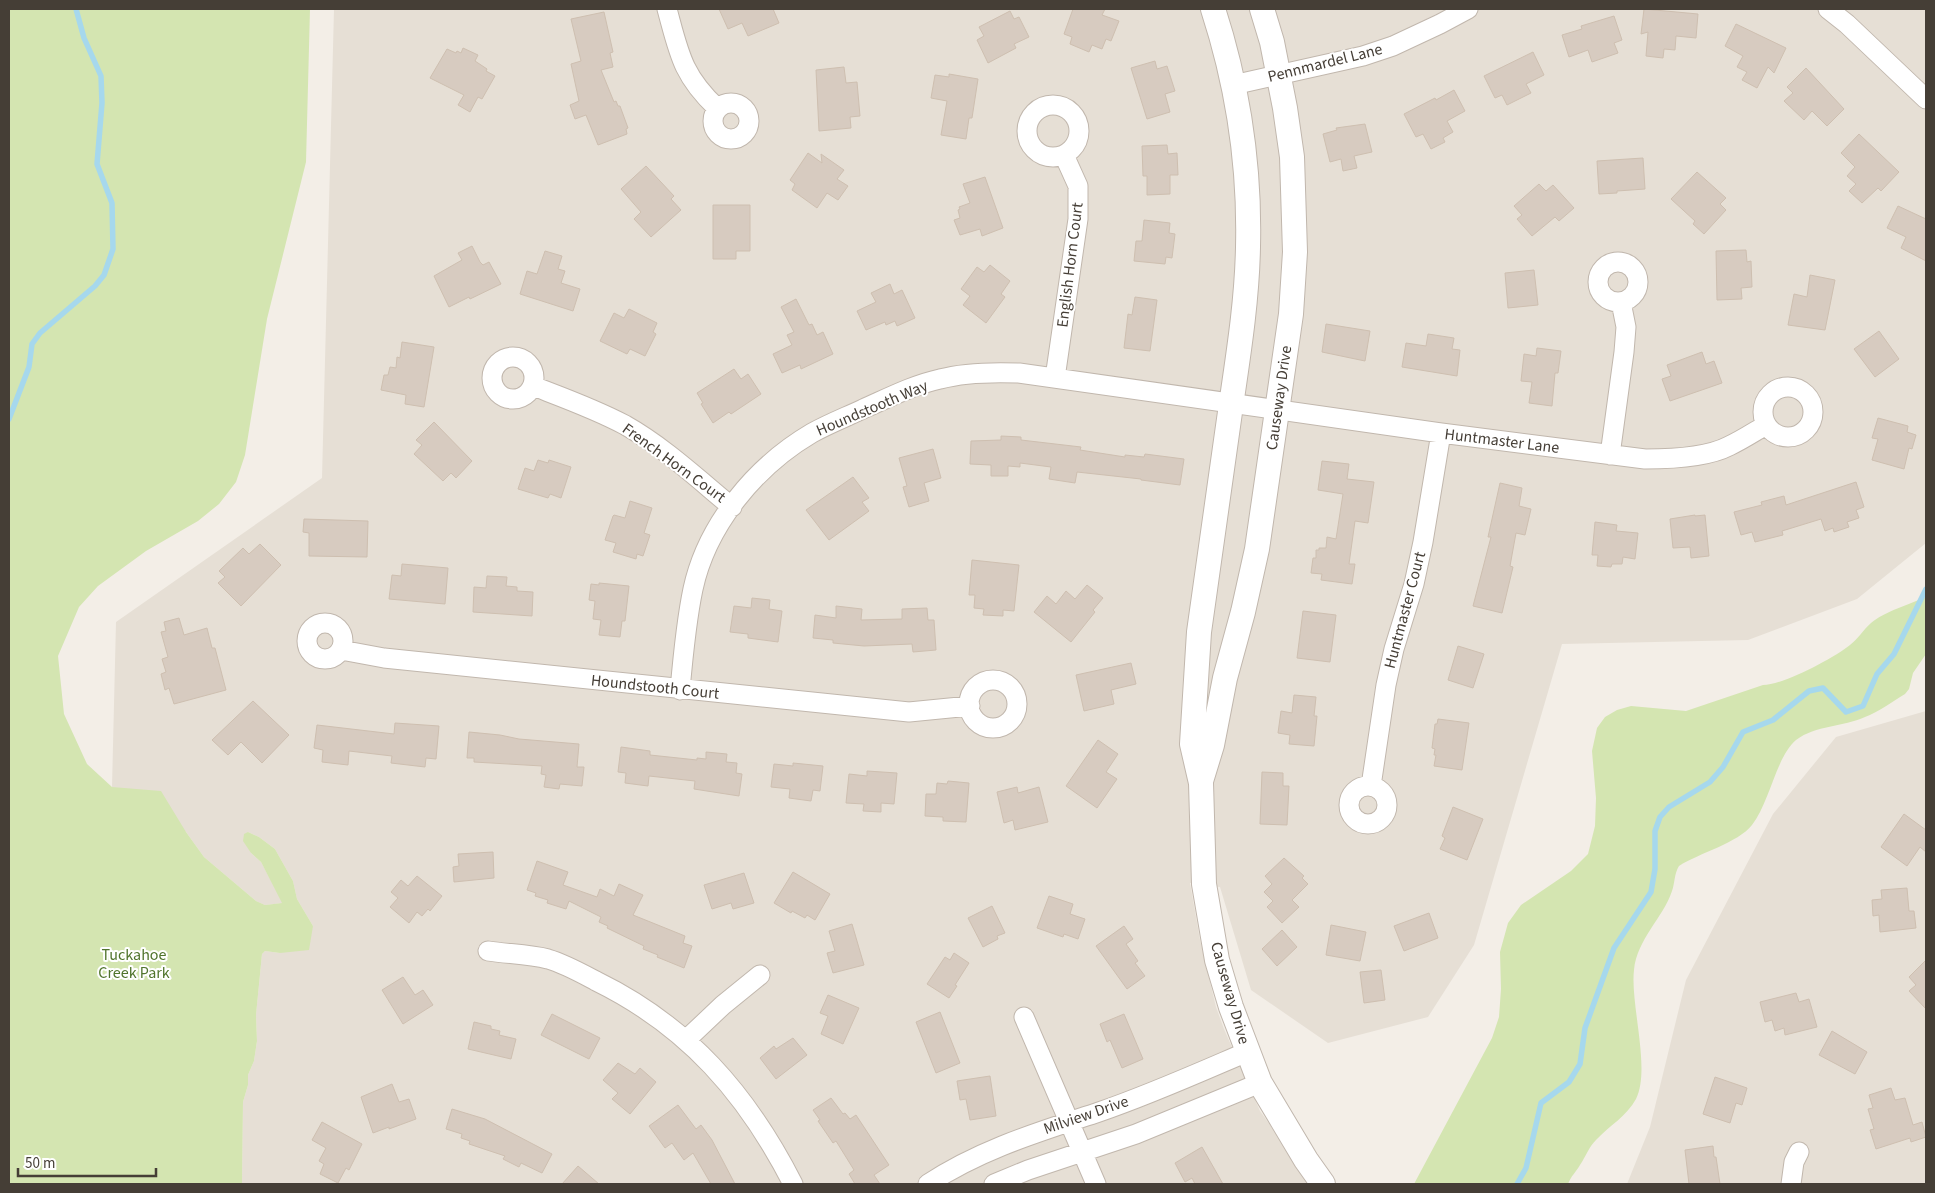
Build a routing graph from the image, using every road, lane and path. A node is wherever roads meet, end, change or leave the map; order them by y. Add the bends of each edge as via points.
1 (667, 9) edge
2 (1214, 9) edge
3 (1262, 9) edge
4 (1468, 9) edge
5 (1828, 9) edge
6 (1278, 75) junction
7 (1233, 85) junction
8 (1926, 99) edge
9 (717, 108) dead end
10 (1064, 155) dead end
11 (1621, 302) dead end
12 (1055, 378) junction
13 (533, 386) dead end
14 (1231, 403) junction
15 (1278, 410) junction
16 (1766, 425) dead end
17 (1441, 433) junction
18 (1610, 455) junction
19 (732, 507) junction
20 (341, 650) dead end
21 (680, 690) junction
22 (970, 706) dead end
23 (1201, 783) junction
24 (1371, 786) dead end
25 (488, 951) dead end
26 (760, 975) dead end
27 (1024, 1017) dead end
28 (687, 1039) junction
29 (1247, 1052) junction
30 (1260, 1083) junction
31 (1069, 1121) junction
32 (1082, 1152) junction
33 (1799, 1152) dead end
34 (793, 1184) edge
35 (928, 1184) edge
36 (994, 1184) edge
37 (1096, 1184) edge
38 (1323, 1184) edge
39 (1791, 1184) edge

1 - 9 street via 678,52 688,74 700,92
2 - 7 street, Causeway Drive
3 - 6 street, Causeway Drive
4 - 6 street, Pennmardel Lane via 1393,46
5 - 8 street
6 - 7 street, Pennmardel Lane
6 - 15 street, Causeway Drive via 1292,158 1295,252 1291,314
7 - 14 street, Causeway Drive via 1242,128 1248,247 1244,308
10 - 12 street, English Horn Court via 1078,186 1078,219
11 - 18 street via 1626,328
12 - 14 street, Houndstooth Way
12 - 19 street, Houndstooth Way via 986,372 953,376 916,386 811,434 749,483
13 - 19 street, French Horn Court via 626,426 663,451
14 - 15 street, Huntmaster Lane
14 - 23 street, Causeway Drive via 1196,666 1192,744
15 - 17 street, Huntmaster Lane
15 - 23 street, Causeway Drive via 1257,549
16 - 18 street, Huntmaster Lane via 1728,448 1696,456 1661,459
17 - 18 street, Huntmaster Lane
17 - 24 street, Huntmaster Court via 1414,584 1386,685
19 - 21 street, Houndstooth Way via 717,528 693,587
20 - 21 street, Houndstooth Court via 384,658
21 - 22 street, Houndstooth Court via 909,712
23 - 29 street, Causeway Drive via 1208,913 1230,1007
25 - 28 street via 546,958 561,963 619,992
26 - 28 street
27 - 31 street
28 - 34 street via 745,1104 778,1154
29 - 30 street, Causeway Drive
29 - 31 street, Milview Drive via 1175,1083
30 - 32 street, Milview Drive via 1136,1134
30 - 38 street, Causeway Drive
31 - 32 street
31 - 35 street, Milview Drive via 984,1152
32 - 36 street, Milview Drive
32 - 37 street
33 - 39 street

